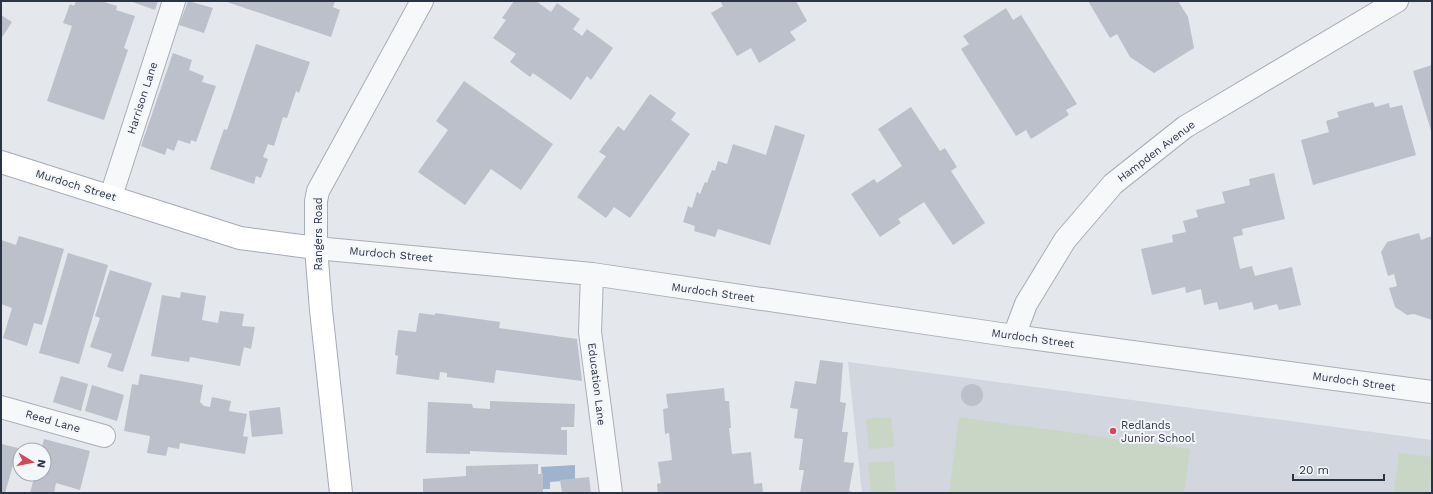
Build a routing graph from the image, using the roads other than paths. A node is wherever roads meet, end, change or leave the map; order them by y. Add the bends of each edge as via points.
1 (174, 1) edge
2 (422, 1) edge
3 (1397, 1) edge
4 (1, 162) edge
5 (111, 196) junction
6 (316, 248) junction
7 (592, 274) junction
8 (1014, 336) junction
9 (1432, 392) edge
10 (1, 407) edge
11 (104, 436) dead end
12 (342, 493) edge
13 (611, 493) edge

1 - 5 street, Harrison Lane
2 - 6 street, Rangers Road via 318,191
3 - 8 street, Hampden Avenue via 1186,127 1113,184 1065,240 1026,304
4 - 5 main road, Murdoch Street
5 - 6 main road, Murdoch Street via 240,238
6 - 7 street, Murdoch Street
6 - 12 main road, Rangers Road
7 - 8 street, Murdoch Street
7 - 13 street, Education Lane via 590,332
8 - 9 street, Murdoch Street
10 - 11 street, Reed Lane

